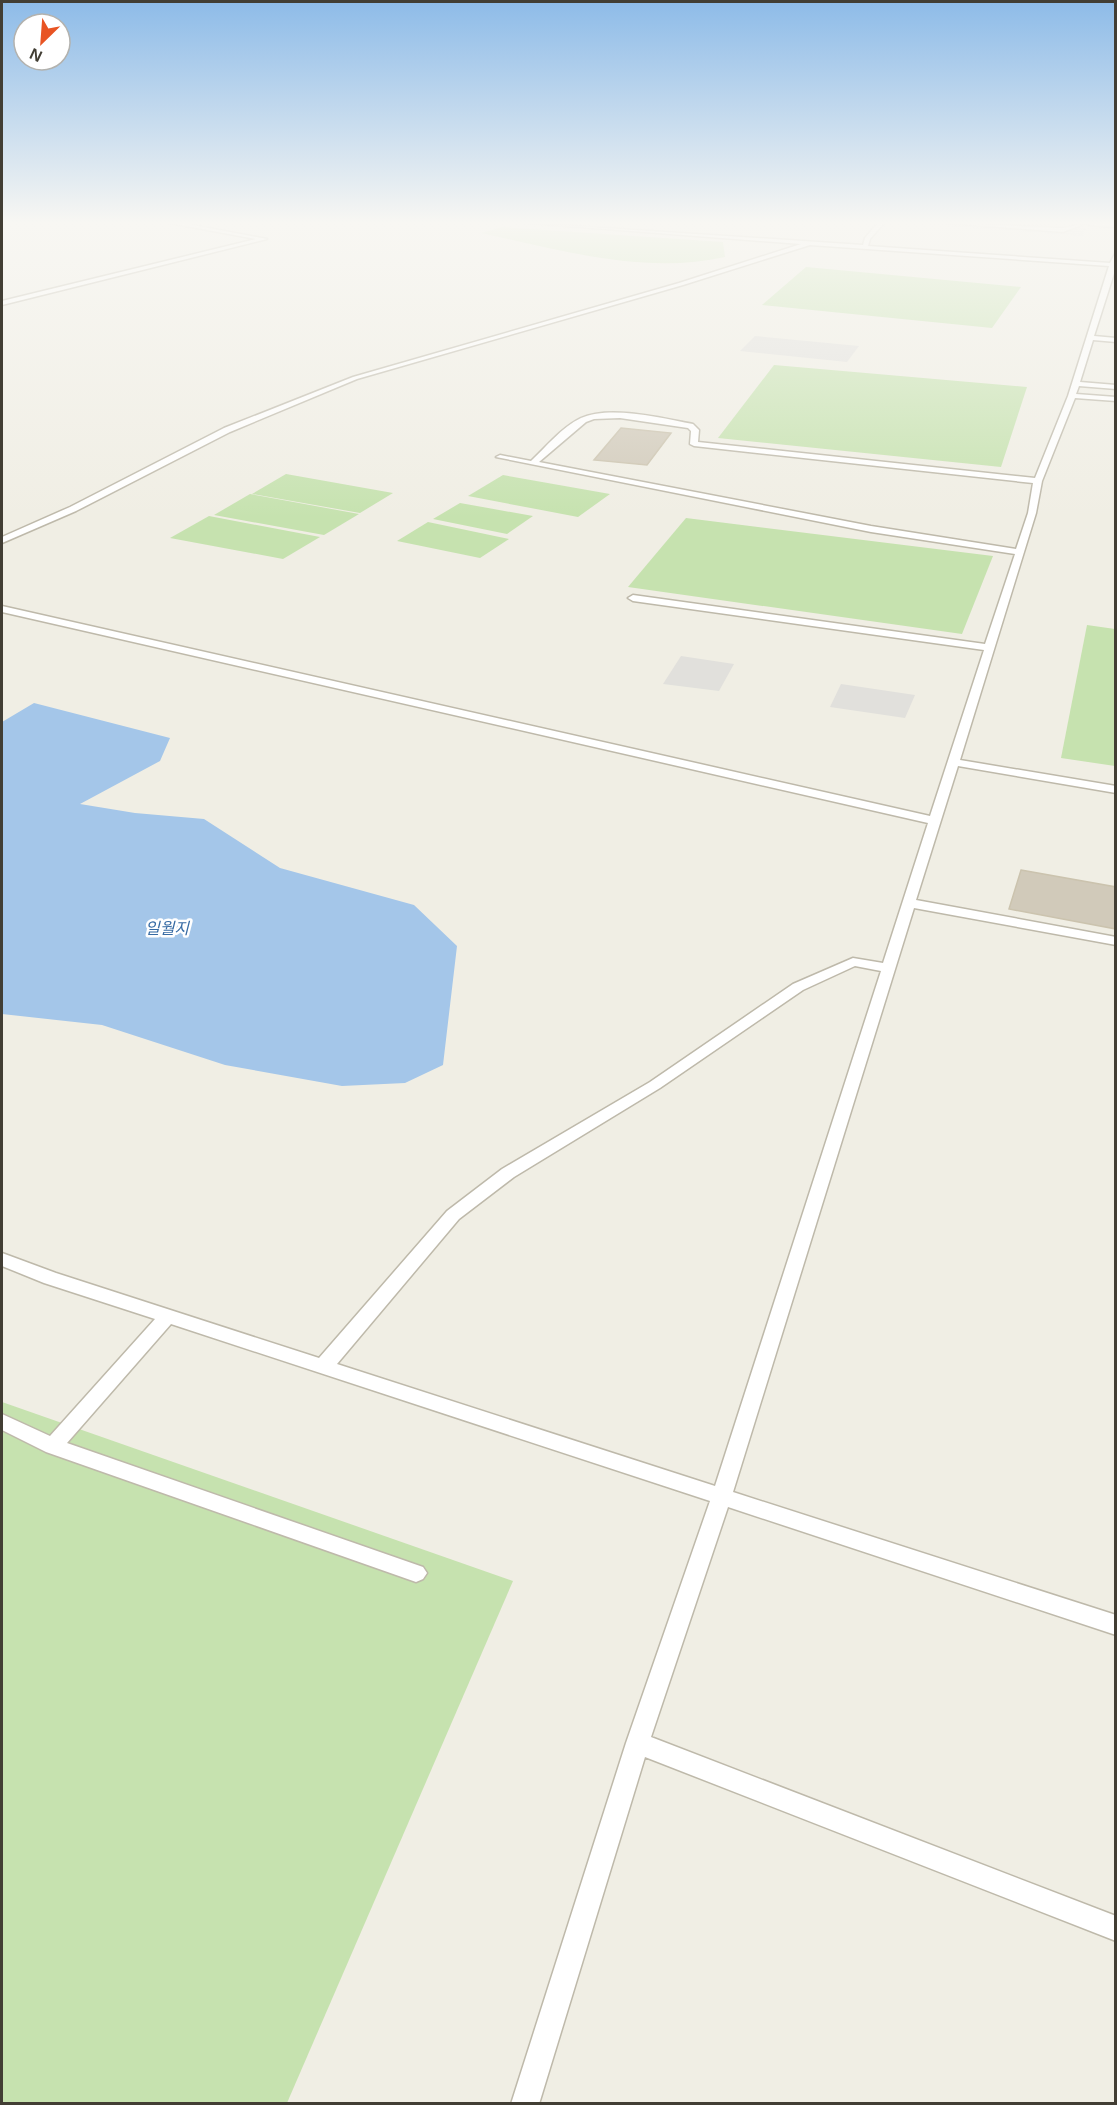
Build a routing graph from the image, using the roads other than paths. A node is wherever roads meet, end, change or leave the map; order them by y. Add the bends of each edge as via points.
1 (548, 321) edge
2 (1096, 321) edge
3 (1090, 338) junction
4 (1116, 340) edge
5 (1076, 384) junction
6 (1116, 387) edge
7 (1072, 396) junction
8 (1116, 399) edge
9 (500, 457) dead end
10 (532, 463) junction
11 (1038, 481) junction
12 (2, 540) edge
13 (1020, 552) junction
14 (633, 598) dead end
15 (2, 609) edge
16 (989, 648) junction
17 (954, 762) junction
18 (1116, 790) edge
19 (935, 821) junction
20 (910, 903) junction
21 (1116, 941) edge
22 (890, 968) junction
23 (2, 1259) edge
24 (168, 1316) junction
25 (323, 1367) junction
26 (2, 1422) edge
27 (53, 1446) junction
28 (722, 1496) junction
29 (416, 1573) dead end
30 (1116, 1625) edge
31 (638, 1743) junction
32 (1116, 1929) edge
33 (525, 2103) edge

1 - 12 lane via 355,378 227,430
2 - 3 lane
3 - 4 lane
3 - 5 lane
5 - 6 lane
5 - 7 lane
7 - 8 lane
7 - 11 lane
9 - 10 lane
10 - 11 lane via 582,420 629,417 690,426 696,430 694,444
10 - 13 lane via 871,529
11 - 13 lane
13 - 16 lane
14 - 16 lane
15 - 19 lane
16 - 17 lane
17 - 18 lane
17 - 19 lane
19 - 20 lane
20 - 21 lane
20 - 22 lane
22 - 25 lane via 853,962 798,987 655,1085 508,1173 453,1215
22 - 28 lane
23 - 24 lane
24 - 25 lane
24 - 27 lane
25 - 28 lane
26 - 27 lane
27 - 29 lane
28 - 30 lane
28 - 31 lane
31 - 32 lane
31 - 33 lane

